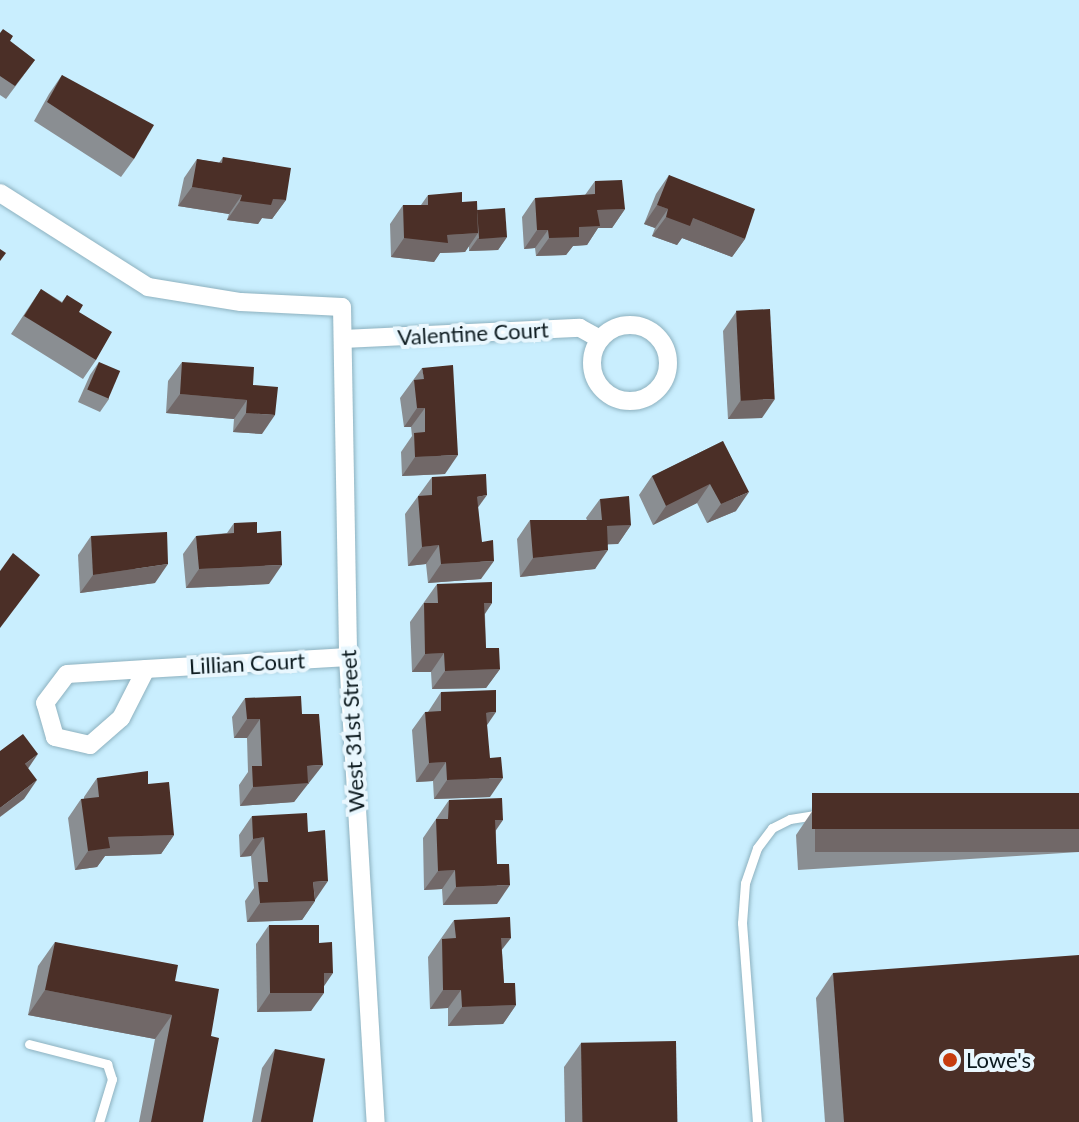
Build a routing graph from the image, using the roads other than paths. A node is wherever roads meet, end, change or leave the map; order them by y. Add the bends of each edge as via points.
1 (0, 193) edge
2 (343, 339) junction
3 (600, 339) junction
4 (348, 657) junction
5 (146, 669) junction
6 (830, 813) edge
7 (29, 1044) dead end
8 (99, 1122) edge
9 (376, 1122) edge
10 (757, 1122) edge

1 - 2 street, West 31st Street via 148,287 241,302 342,307
2 - 3 street, Valentine Court via 580,328
2 - 4 street, West 31st Street
3 - 3 street via 592,362 598,385 631,402 654,393 667,372 668,359 657,336 635,325
4 - 5 street, Lillian Court
4 - 9 street, West 31st Street
5 - 5 street, Lillian Court via 67,674 45,703 55,737 90,745 121,718
6 - 10 lane via 790,819 772,828 757,848 745,883 742,923
7 - 8 lane via 107,1064 112,1079

